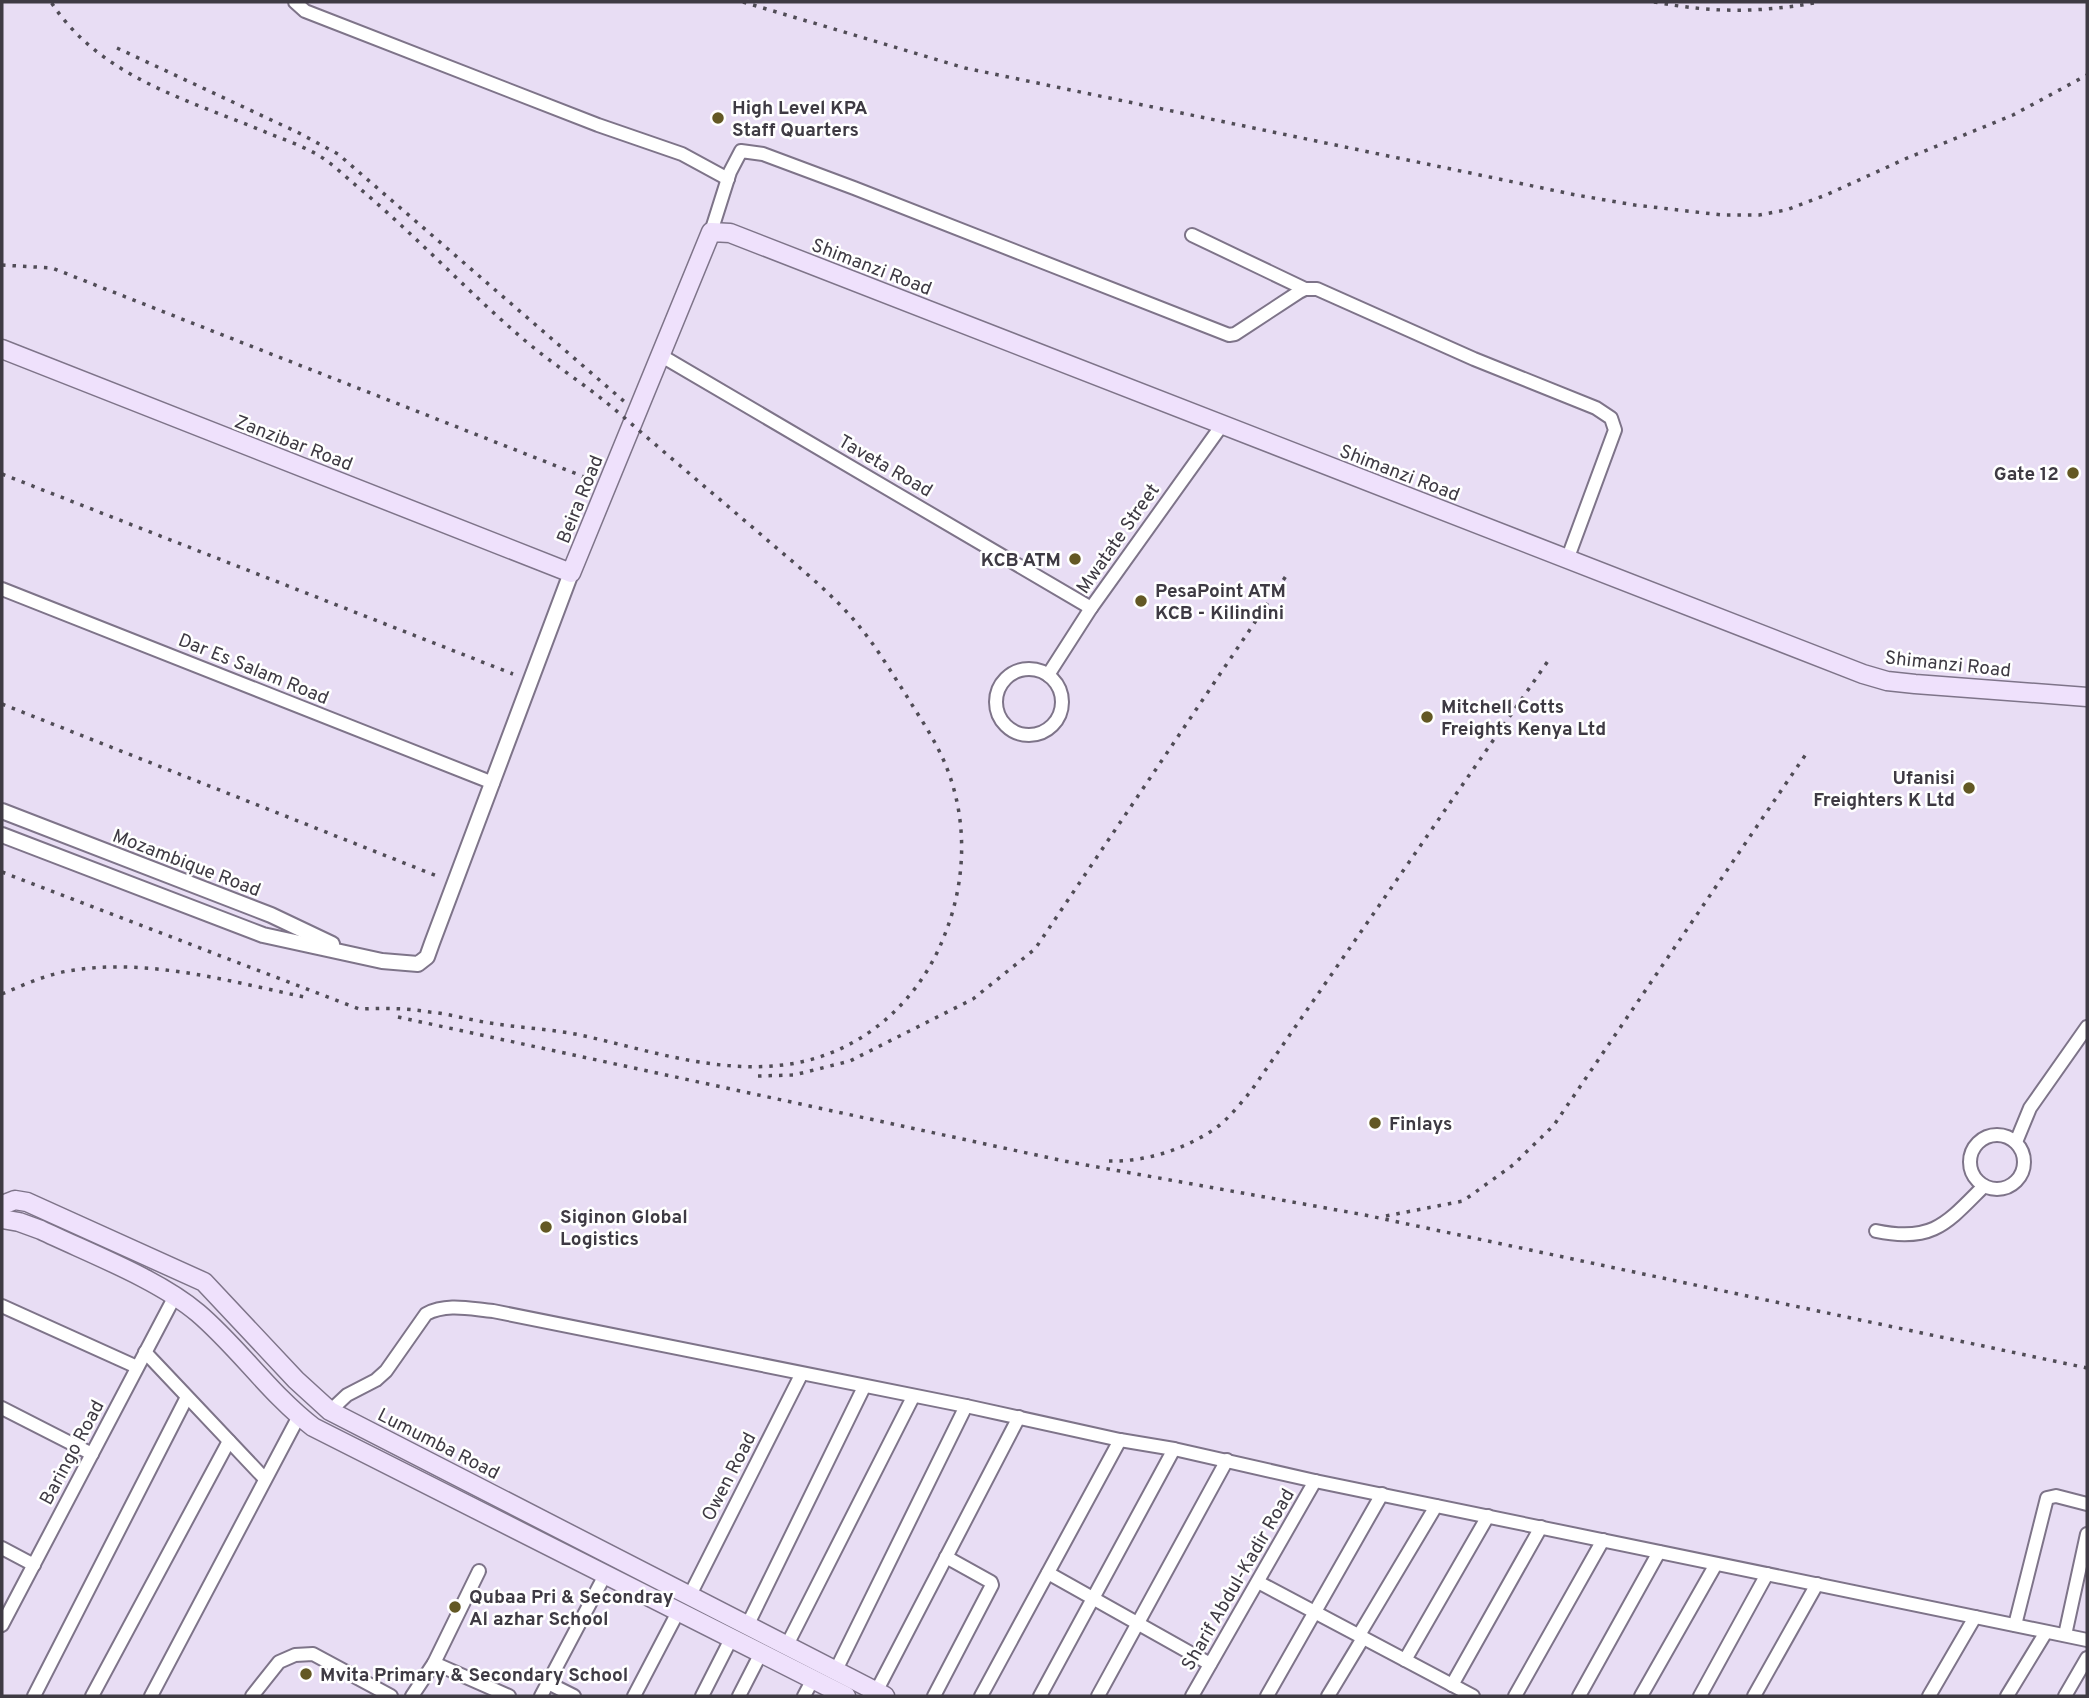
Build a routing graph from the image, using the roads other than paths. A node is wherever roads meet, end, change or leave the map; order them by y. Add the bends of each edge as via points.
1 (295, 2) edge
2 (728, 179) junction
3 (711, 232) junction
4 (1192, 235) dead end
5 (1305, 289) junction
6 (2, 349) edge
7 (660, 355) junction
8 (1222, 425) junction
9 (1567, 560) junction
10 (571, 573) junction
11 (2, 589) edge
12 (1091, 608) junction
13 (1048, 675) junction
14 (2087, 696) edge
15 (493, 783) junction
16 (2, 811) edge
17 (2, 835) edge
18 (355, 955) junction
19 (2087, 1027) edge
20 (2016, 1142) junction
21 (1984, 1186) junction
22 (2, 1205) edge
23 (2, 1219) edge
24 (82, 1227) junction
25 (1877, 1231) dead end
26 (74, 1245) junction
27 (175, 1296) junction
28 (2, 1306) edge
29 (145, 1352) junction
30 (137, 1367) junction
31 (801, 1375) junction
32 (864, 1387) junction
33 (187, 1396) junction
34 (913, 1397) junction
35 (966, 1406) junction
36 (2, 1408) edge
37 (330, 1410) junction
38 (299, 1416) junction
39 (1019, 1417) junction
40 (1120, 1440) junction
41 (229, 1441) junction
42 (1174, 1449) junction
43 (92, 1454) junction
44 (1227, 1460) junction
45 (265, 1479) junction
46 (1315, 1481) junction
47 (1382, 1494) junction
48 (2087, 1504) edge
49 (1436, 1506) junction
50 (1488, 1516) junction
51 (1541, 1527) junction
52 (2087, 1534) edge
53 (1603, 1540) junction
54 (2, 1548) edge
55 (1659, 1552) junction
56 (946, 1557) junction
57 (1716, 1563) junction
58 (34, 1564) junction
59 (640, 1570) junction
60 (479, 1571) dead end
61 (1048, 1573) junction
62 (1767, 1574) junction
63 (605, 1575) junction
64 (1258, 1582) junction
65 (1816, 1584) junction
66 (631, 1588) junction
67 (690, 1595) junction
68 (1092, 1598) junction
69 (678, 1612) junction
70 (1314, 1612) junction
71 (1975, 1617) junction
72 (1138, 1623) junction
73 (2, 1625) edge
74 (748, 1625) junction
75 (2015, 1625) junction
76 (2046, 1632) junction
77 (2065, 1636) junction
78 (1361, 1637) junction
79 (731, 1639) junction
80 (2087, 1640) edge
81 (787, 1645) junction
82 (761, 1653) junction
83 (2087, 1658) edge
84 (1405, 1660) junction
85 (434, 1663) junction
86 (1210, 1664) junction
87 (836, 1670) junction
88 (813, 1679) junction
89 (548, 1683) junction
90 (1452, 1685) junction
91 (881, 1694) edge
92 (34, 1696) edge
93 (92, 1696) edge
94 (151, 1696) edge
95 (252, 1696) edge
96 (391, 1696) edge
97 (412, 1696) edge
98 (509, 1696) edge
99 (541, 1696) edge
100 (574, 1696) edge
101 (634, 1696) edge
102 (702, 1696) edge
103 (739, 1696) edge
104 (804, 1696) edge
105 (846, 1696) edge
106 (934, 1696) edge
107 (981, 1696) edge
108 (1040, 1696) edge
109 (1098, 1696) edge
110 (1192, 1696) edge
111 (1267, 1696) edge
112 (1328, 1696) edge
113 (1473, 1696) edge
114 (1515, 1696) edge
115 (1579, 1696) edge
116 (1641, 1696) edge
117 (1700, 1696) edge
118 (1754, 1696) edge
119 (1929, 1696) edge
120 (2007, 1696) edge
121 (2065, 1696) edge

1 - 2 street via 305,11 682,154
2 - 3 street
2 - 5 street via 741,151 763,154 1229,335
3 - 7 main road, Beira Road
3 - 8 main road, Shimanzi Road via 730,233
4 - 5 street
5 - 9 street via 1317,289 1611,418 1615,430
6 - 10 main road, Zanzibar Road
7 - 10 main road, Beira Road
7 - 12 street, Taveta Road
8 - 9 main road, Shimanzi Road
8 - 12 street, Mwatate Street
9 - 14 main road, Shimanzi Road via 1887,681
10 - 15 street, Beira Road
11 - 15 street, Dar Es Salam Road
12 - 13 street, Mwatate Street
13 - 13 street via 1062,703 1054,723 1036,735 1015,733 999,718 996,696 1000,686 1027,669
15 - 18 street, Mozambique Road via 427,957 412,965
16 - 18 street, Mozambique Road via 271,915
17 - 18 street, Mozambique Road via 263,935
19 - 20 street via 2030,1108
20 - 21 street via 2024,1155 2023,1170 2015,1182 2003,1189
20 - 21 street via 1994,1135 1974,1148 1972,1171
21 - 25 street via 1948,1221 1926,1234
22 - 24 main road, Lumumba Road via 27,1202
23 - 26 main road
24 - 26 street
24 - 37 main road, Lumumba Road via 204,1282
26 - 27 main road
27 - 29 street, Baringo Road
27 - 38 main road via 199,1314
28 - 30 street
29 - 30 street, Baringo Road
29 - 33 street
30 - 43 street, Baringo Road
31 - 32 street
31 - 37 street via 458,1307 426,1314 386,1371
31 - 67 street, Owen Road
32 - 34 street
32 - 74 street
33 - 41 street
33 - 92 street
34 - 35 street
34 - 81 street
35 - 39 street
35 - 87 street
36 - 43 street
37 - 59 main road, Lumumba Road
38 - 45 street
38 - 63 main road via 349,1447
39 - 40 street
39 - 56 street
40 - 42 street
40 - 61 street
41 - 45 street
41 - 93 street
42 - 44 street
42 - 68 street
43 - 58 street, Baringo Road
44 - 46 street
44 - 72 street
45 - 94 street
46 - 47 street
46 - 64 street, Sharif Abdul-Kadir Road
47 - 49 street
47 - 70 street
48 - 75 street via 2047,1498
49 - 50 street
49 - 78 street
50 - 51 street
50 - 84 street
51 - 53 street
51 - 90 street
52 - 77 street
53 - 55 street
53 - 114 street
54 - 58 street
55 - 57 street
55 - 115 street
56 - 91 street
56 - 106 street via 992,1585
57 - 62 street
57 - 116 street
58 - 73 street, Baringo Road
59 - 66 main road
59 - 67 main road, Lumumba Road
60 - 85 street
61 - 68 street
61 - 107 street
62 - 65 street
62 - 117 street
63 - 66 main road
63 - 89 street
64 - 70 street
64 - 86 street, Sharif Abdul-Kadir Road
65 - 71 street
65 - 118 street
66 - 69 main road
67 - 74 main road, Lumumba Road
68 - 72 street
68 - 108 street
69 - 79 main road
69 - 101 street
70 - 78 street
70 - 111 street
71 - 75 street
71 - 119 street
72 - 86 street
72 - 109 street
74 - 81 main road, Lumumba Road
75 - 76 street
76 - 77 street
76 - 120 street
77 - 80 street
78 - 84 street
78 - 112 street
79 - 82 main road
79 - 102 street
81 - 87 main road, Lumumba Road
82 - 88 main road
82 - 103 street
83 - 121 street
84 - 90 street
85 - 97 street
85 - 98 street
86 - 110 street, Sharif Abdul-Kadir Road
87 - 91 main road, Lumumba Road
88 - 104 street
88 - 105 main road
89 - 99 street
89 - 100 street
90 - 113 street
95 - 96 street via 279,1661 313,1654

